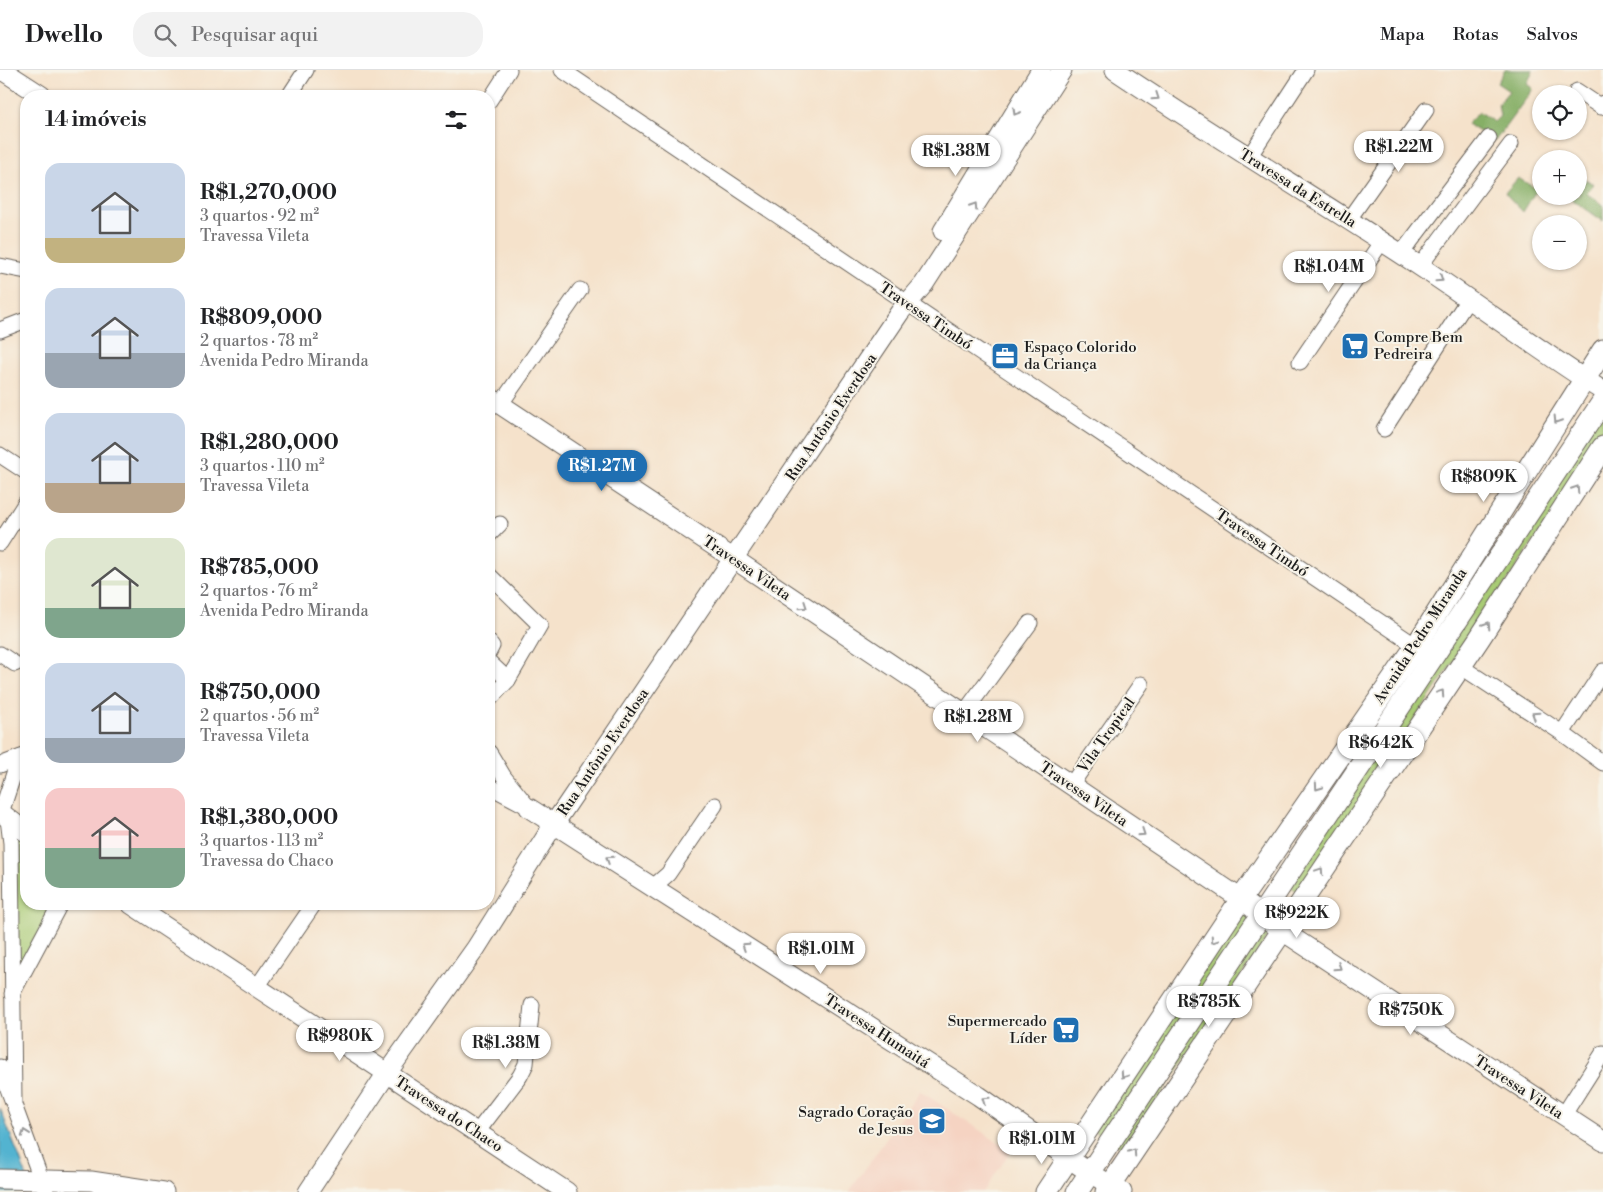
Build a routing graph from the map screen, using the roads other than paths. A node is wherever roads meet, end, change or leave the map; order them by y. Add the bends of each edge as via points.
1 (2, 70) edge
2 (509, 70) edge
3 (562, 70) edge
4 (1041, 70) edge
5 (1062, 70) edge
6 (1115, 70) edge
7 (1306, 70) edge
8 (304, 71) edge
9 (33, 90) edge
10 (293, 90) edge
11 (495, 92) edge
12 (1587, 98) edge
13 (1603, 103) edge
14 (1426, 110) dead end
15 (1489, 138) dead end
16 (1511, 144) dead end
17 (1249, 157) junction
18 (1349, 220) junction
19 (1382, 242) junction
20 (1401, 254) junction
21 (0, 266) edge
22 (1420, 266) junction
23 (20, 270) edge
24 (580, 290) dead end
25 (1468, 298) junction
26 (904, 306) junction
27 (20, 322) edge
28 (0, 330) edge
29 (1603, 350) edge
30 (1300, 362) dead end
31 (1583, 378) junction
32 (1603, 391) edge
33 (495, 400) edge
34 (1603, 401) edge
35 (495, 402) edge
36 (1384, 429) dead end
37 (1603, 447) edge
38 (0, 454) edge
39 (20, 468) edge
40 (20, 511) edge
41 (500, 524) dead end
42 (495, 529) edge
43 (0, 542) edge
44 (734, 559) junction
45 (495, 581) edge
46 (1030, 623) dead end
47 (1416, 646) junction
48 (0, 654) edge
49 (15, 664) dead end
50 (1460, 666) junction
51 (495, 668) edge
52 (1603, 672) edge
53 (508, 680) junction
54 (1141, 684) dead end
55 (495, 694) edge
56 (964, 713) junction
57 (1562, 733) junction
58 (20, 757) edge
59 (20, 762) edge
60 (495, 762) edge
61 (1603, 763) edge
62 (0, 765) edge
63 (1071, 785) junction
64 (495, 789) edge
65 (715, 806) dead end
66 (529, 808) junction
67 (3, 815) edge
68 (554, 824) junction
69 (12, 838) edge
70 (653, 887) junction
71 (1241, 899) junction
72 (57, 910) edge
73 (140, 910) edge
74 (310, 910) edge
75 (1262, 915) junction
76 (1281, 930) junction
77 (257, 987) junction
78 (12, 996) junction
79 (532, 1005) dead end
80 (1603, 1053) edge
81 (0, 1067) edge
82 (387, 1073) junction
83 (14, 1102) junction
84 (1564, 1116) junction
85 (478, 1132) junction
86 (1603, 1142) edge
87 (1069, 1158) junction
88 (1090, 1173) junction
89 (0, 1179) edge
90 (42, 1183) edge
91 (1113, 1189) edge
92 (164, 1192) edge
93 (308, 1192) edge
94 (567, 1192) edge
95 (1046, 1192) edge
96 (1077, 1192) edge

1 - 9 street
2 - 11 street
3 - 26 street, Travessa Timbó
4 -> 26 street, Rua Antônio Everdosa via 915,277
26 -> 5 street, Rua Antônio Everdosa via 924,284
6 -> 17 street, Travessa da Estrella
7 - 17 street
8 - 10 street
12 - 13 street via 1601,107
14 - 18 street
15 - 20 street
16 - 22 street
17 - 18 street, Travessa da Estrella
18 - 19 street, Travessa da Estrella
19 - 20 street, Travessa da Estrella
19 - 30 street
20 - 22 street, Travessa da Estrella
21 - 23 street
22 -> 25 street, Travessa da Estrella
24 - 33 street
25 - 31 street, Travessa da Estrella
25 - 36 street
26 - 44 street, Rua Antônio Everdosa
26 - 47 street, Travessa Timbó
27 - 28 street
29 - 31 main road, Avenida Pedro Miranda
31 - 32 street, Travessa da Estrella
31 -> 47 main road, Avenida Pedro Miranda
34 - 75 main road, Avenida Pedro Miranda
35 - 44 street, Travessa Vileta
50 -> 37 main road
38 - 39 street
40 - 43 street
41 - 42 street
44 -> 56 street, Travessa Vileta
44 - 68 street, Rua Antônio Everdosa
45 - 53 street via 540,625
46 - 56 street
47 -> 71 main road, Avenida Pedro Miranda
48 - 49 street
57 -> 50 street
76 -> 50 main road
51 - 53 street
52 - 57 street
53 - 55 street
54 - 63 street, Vila Tropical
56 - 63 street, Travessa Vileta
57 - 61 street
58 - 62 street
59 - 67 street
60 - 66 street
63 -> 71 street, Travessa Vileta
64 - 66 street
65 - 70 street via 668,874
66 - 68 street, Travessa Humaitá
67 - 69 street
70 -> 68 street, Travessa Humaitá
68 - 82 street, Rua Antônio Everdosa via 476,948
69 - 78 street
87 -> 70 street, Travessa Humaitá via 970,1090
71 - 75 street, Travessa Vileta
71 -> 87 main road, Avenida Pedro Miranda
72 - 78 street
73 - 77 street, Travessa do Chaco
74 - 77 street
75 - 76 street, Travessa Vileta
75 - 88 main road, Avenida Pedro Miranda
76 -> 84 street, Travessa Vileta
91 -> 76 main road
77 - 82 street, Travessa do Chaco
78 - 83 street
79 - 85 street via 526,1064
80 - 84 street
81 - 83 street
82 - 85 street, Travessa do Chaco
82 - 93 street, Rua Antônio Everdosa
90 -> 83 street
84 - 86 street, Travessa Vileta
85 - 94 street, Travessa do Chaco
87 - 88 street, Travessa Humaitá
87 - 95 main road, Avenida Pedro Miranda
88 - 91 street, Travessa Humaitá
88 - 96 main road, Avenida Pedro Miranda
89 - 90 street
90 - 92 street via 91,1181

